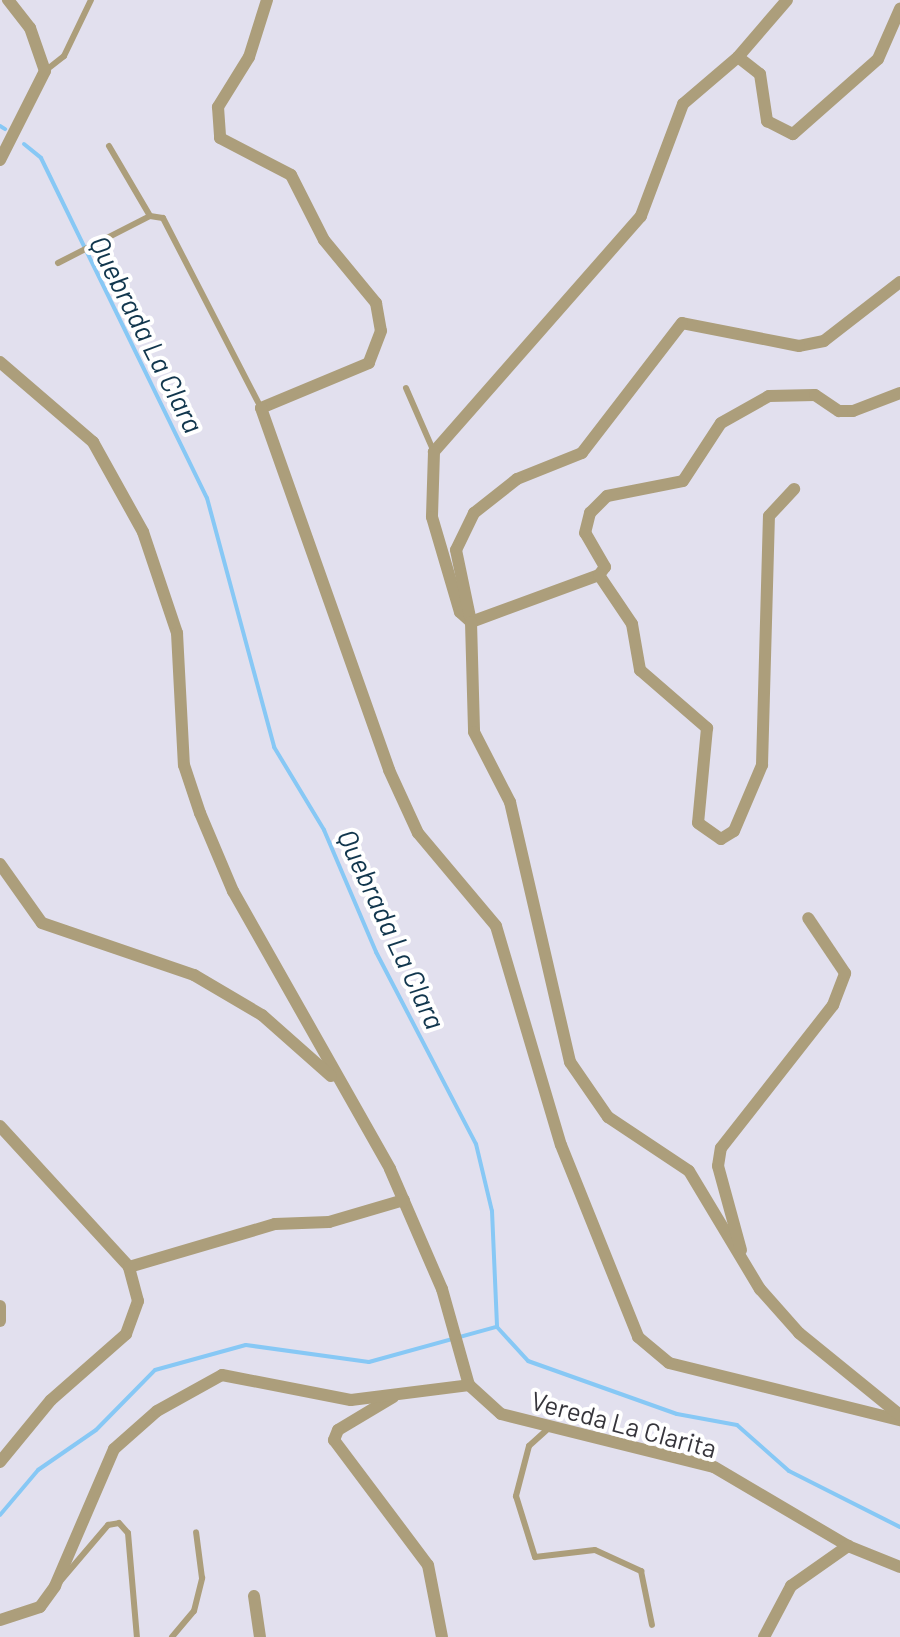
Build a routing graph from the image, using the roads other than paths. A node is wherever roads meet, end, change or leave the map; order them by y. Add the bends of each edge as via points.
1 (8, 0) edge
2 (91, 0) edge
3 (267, 0) edge
4 (787, 0) edge
5 (900, 9) edge
6 (738, 57) junction
7 (45, 71) junction
8 (109, 146) dead end
9 (0, 160) edge
10 (150, 216) junction
11 (58, 263) dead end
12 (900, 282) edge
13 (0, 362) edge
14 (406, 388) dead end
15 (900, 393) edge
16 (261, 408) junction
17 (434, 452) junction
18 (794, 489) dead end
19 (599, 575) junction
20 (471, 622) junction
21 (0, 864) edge
22 (808, 918) dead end
23 (333, 1078) junction
24 (0, 1126) edge
25 (404, 1200) junction
26 (743, 1261) junction
27 (129, 1267) junction
28 (0, 1306) edge
29 (0, 1321) edge
30 (469, 1385) junction
31 (395, 1396) junction
32 (900, 1418) edge
33 (550, 1427) junction
34 (0, 1462) edge
35 (196, 1532) dead end
36 (848, 1546) junction
37 (900, 1567) edge
38 (55, 1586) junction
39 (254, 1596) dead end
40 (0, 1620) edge
41 (652, 1625) dead end
42 (137, 1637) edge
43 (172, 1637) edge
44 (260, 1637) edge
45 (442, 1637) edge
46 (764, 1637) edge

1 - 7 street via 30,28
2 - 7 lane via 64,56
3 - 16 street via 249,57 218,107 220,138 291,175 324,240 376,303 381,331 369,363
4 - 6 street
5 - 6 street via 878,59 793,134 767,121 760,74
6 - 17 street via 683,104 641,216
7 - 9 street
8 - 10 lane
10 - 11 lane
10 - 16 lane via 172,227
12 - 20 street via 824,341 799,346 701,323 682,323 667,334 582,453 517,479 474,513 456,550
13 - 23 street via 93,442 143,532 177,633 184,765 200,813
14 - 17 lane
15 - 19 street via 853,411 839,411 815,395 769,396 721,423 683,481 607,496 590,513 585,533 605,567
16 - 32 street via 389,770 418,833 496,926 561,1145 638,1337 669,1363
17 - 20 street via 432,517 460,612
18 - 19 street via 769,516 762,765 734,831 721,839 698,823 707,728 640,670 632,624
19 - 20 street
20 - 26 street via 474,732 510,802 570,1062 608,1117 689,1171
21 - 23 street via 42,923 194,975 262,1015
22 - 26 street via 845,973 833,1005 721,1148 718,1166
23 - 25 street
24 - 27 street
25 - 27 street via 329,1222 275,1224
25 - 30 street via 442,1289
26 - 32 street via 799,1333
27 - 34 street via 138,1301 126,1334 51,1400
28 - 29 street
30 - 31 street
30 - 33 street, Vereda La Clarita via 501,1414
31 - 38 street via 351,1400 222,1375 170,1404 114,1449
31 - 45 street via 338,1430 334,1440 428,1565
33 - 36 street, Vereda La Clarita via 714,1467
33 - 41 lane via 529,1446 516,1496 535,1557 555,1560 581,1548 641,1571
35 - 43 lane via 202,1578 194,1611
36 - 37 street, Vereda La Clarita
36 - 46 street via 791,1586
38 - 40 street via 40,1607
38 - 42 lane via 108,1525 119,1523 128,1533
39 - 44 street

